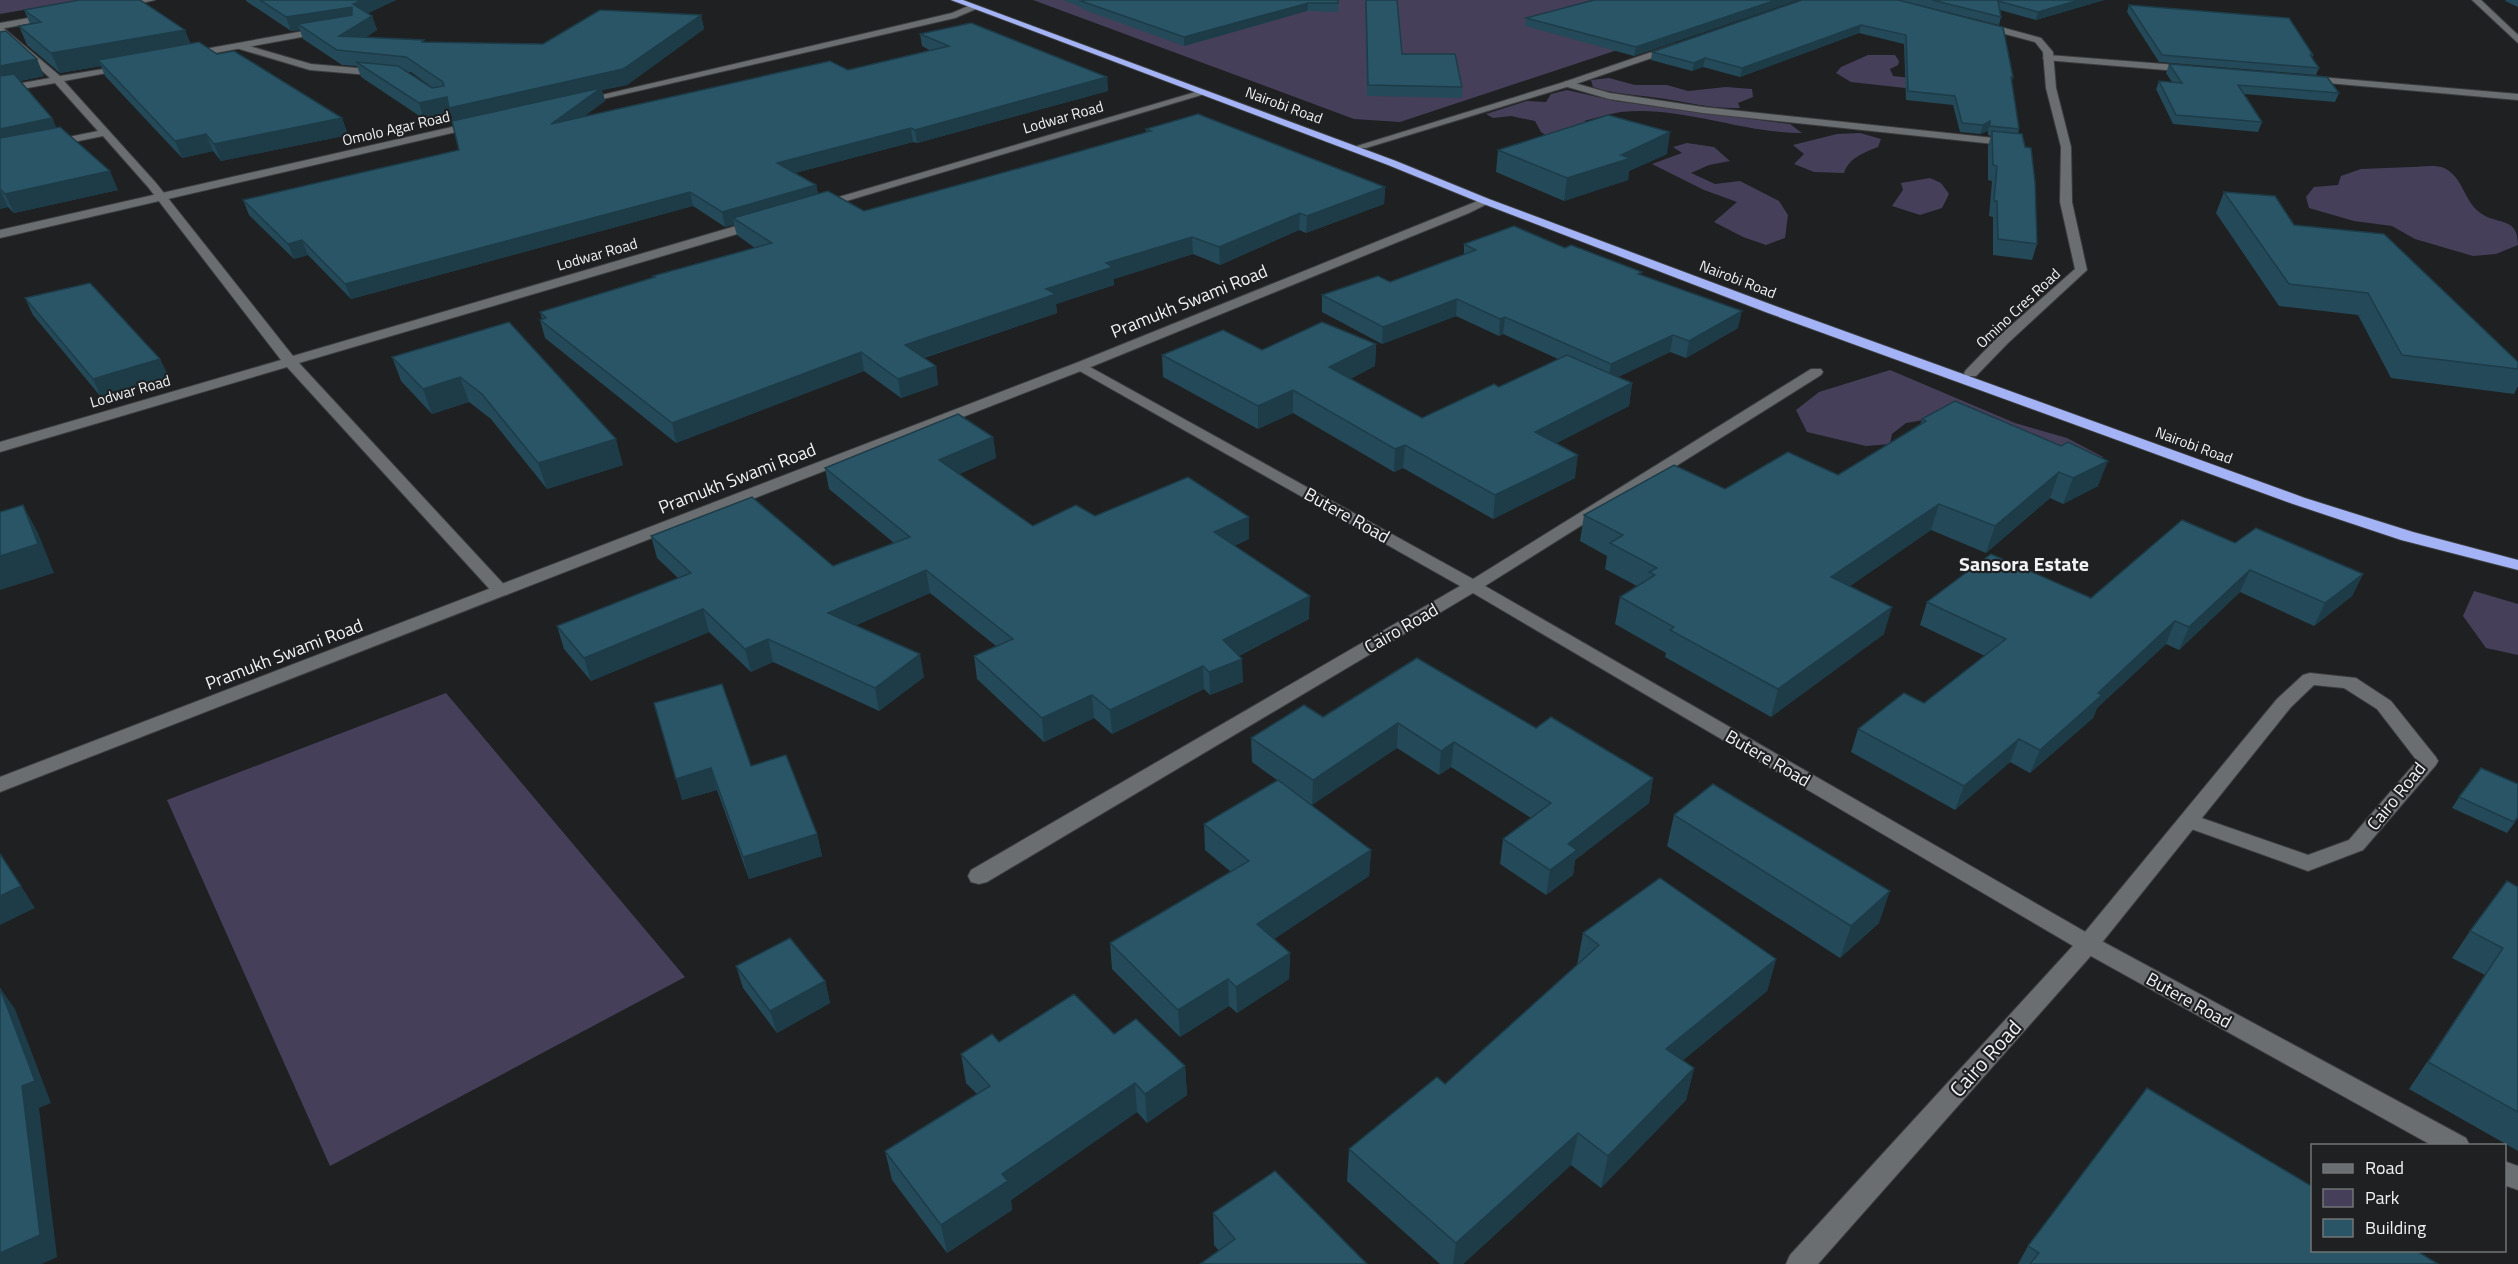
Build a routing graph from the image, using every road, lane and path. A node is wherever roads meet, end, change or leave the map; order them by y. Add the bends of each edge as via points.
1 (126, 0) edge
2 (151, 0) edge
3 (955, 0) edge
4 (960, 0) edge
5 (2476, 0) edge
6 (114, 2) edge
7 (973, 7) junction
8 (104, 8) edge
9 (0, 21) edge
10 (1971, 23) edge
11 (0, 27) edge
12 (341, 27) edge
13 (2518, 40) edge
14 (1690, 42) edge
15 (239, 46) junction
16 (182, 56) edge
17 (2048, 58) junction
18 (136, 65) edge
19 (2196, 70) edge
20 (392, 74) edge
21 (2299, 78) edge
22 (57, 79) junction
23 (1567, 84) junction
24 (0, 90) edge
25 (1203, 93) junction
26 (2518, 97) edge
27 (570, 103) edge
28 (488, 122) edge
29 (104, 133) junction
30 (2021, 144) edge
31 (1362, 146) junction
32 (0, 154) edge
33 (161, 197) junction
34 (1485, 201) junction
35 (807, 209) edge
36 (773, 219) edge
37 (0, 234) edge
38 (290, 362) junction
39 (1081, 366) junction
40 (1816, 372) dead end
41 (1971, 374) junction
42 (0, 447) edge
43 (2518, 563) edge
44 (1473, 586) junction
45 (501, 591) junction
46 (0, 785) edge
47 (2190, 821) junction
48 (979, 876) dead end
49 (2088, 944) junction
50 (2453, 1144) edge
51 (1800, 1264) edge

1 - 6 street
2 - 8 street
3 - 7 highway, Nairobi Road
4 - 31 highway, Nairobi Road
5 - 13 street
7 - 25 highway, Nairobi Road
7 - 27 street via 955,15
9 - 11 street via 58,14
10 - 17 street via 2038,40
11 - 22 street
12 - 15 street
14 - 23 street
15 - 16 street
15 - 20 street via 310,67
17 - 19 street
17 - 41 street, Omino Cres Road via 2046,69 2066,149 2066,203 2079,247 2081,270
18 - 22 street
21 - 26 street
22 - 24 street
22 - 29 street
23 - 30 street via 1609,96 1703,110
23 - 31 street
25 - 34 highway, Nairobi Road
25 - 35 street, Lodwar Road
28 - 33 street, Omolo Agar Road
29 - 32 street
29 - 33 street
31 - 41 highway, Nairobi Road
33 - 37 street, Omolo Agar Road
33 - 38 street
34 - 39 street, Pramukh Swami Road
34 - 43 highway, Nairobi Road via 2299,501 2407,536
36 - 38 street, Lodwar Road
38 - 42 street, Lodwar Road
38 - 45 street
39 - 44 street, Butere Road
39 - 45 street, Pramukh Swami Road
40 - 44 street, Cairo Road
41 - 43 highway, Nairobi Road via 2297,496
44 - 48 street, Cairo Road
44 - 49 street, Butere Road
45 - 46 street, Pramukh Swami Road
47 - 47 street, Cairo Road via 2307,863 2356,845 2428,761 2384,705 2349,682 2310,679 2284,703
47 - 49 street, Cairo Road
49 - 50 street, Butere Road
49 - 51 street, Cairo Road

